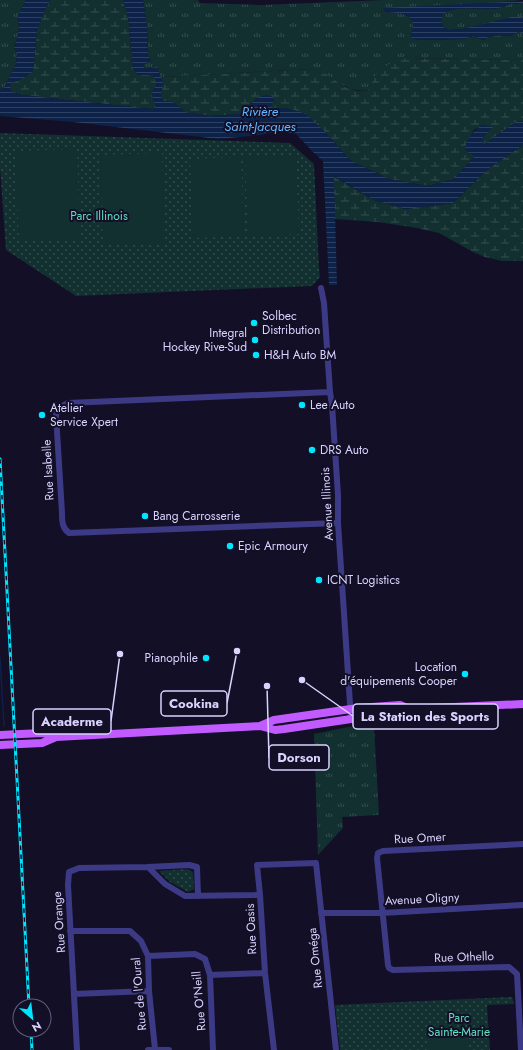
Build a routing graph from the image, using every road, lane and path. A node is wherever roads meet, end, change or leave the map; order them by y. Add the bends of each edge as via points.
1 (321, 288) dead end
2 (330, 392) junction
3 (338, 523) junction
4 (523, 704) edge
5 (409, 709) junction
6 (350, 710) junction
7 (351, 719) junction
8 (260, 726) junction
9 (0, 735) edge
10 (56, 737) junction
11 (0, 745) edge
12 (523, 844) edge
13 (316, 863) joint
14 (148, 867) junction
15 (260, 894) junction
16 (198, 896) junction
17 (523, 905) edge
18 (382, 912) junction
19 (321, 913) junction
20 (70, 931) junction
21 (148, 956) junction
22 (265, 973) junction
23 (210, 975) junction
24 (150, 991) junction
25 (74, 994) junction
26 (155, 1049) edge
27 (77, 1050) edge
28 (148, 1050) edge
29 (169, 1050) edge
30 (213, 1050) edge
31 (274, 1050) edge
32 (336, 1050) edge
33 (520, 1050) edge

1 - 2 street, Avenue Illinois
2 - 3 street, Avenue Illinois
2 - 3 street, Rue Isabelle via 62,405 56,415 61,507 63,525 69,533
3 - 6 street, Avenue Illinois
4 - 5 main road
5 - 6 main road via 400,705
5 - 7 main road via 400,714
6 - 7 street, Avenue Illinois
6 - 8 main road via 274,720
7 - 8 main road via 275,730
8 - 10 main road
9 - 10 main road via 42,733
10 - 11 main road via 42,743
12 - 18 street, Rue Omer via 378,853
13 - 15 street, Rue Oasis via 257,865
13 - 19 street, Rue Oméga
14 - 16 street via 165,884 185,896
14 - 16 street, Rue Orange via 197,867
14 - 20 street, Rue Orange via 79,868 69,872
15 - 16 street
15 - 22 street, Rue Oasis
17 - 18 street, Avenue Oligny
18 - 19 street, Avenue Oligny
18 - 33 street, Rue Othello via 388,965 393,970 509,967 513,970 516,974
19 - 32 street, Rue Oméga
20 - 21 street, Rue de l'Oural via 130,931 141,941
20 - 25 street, Rue Orange
21 - 23 street, Rue O'Neill via 195,954 205,959
21 - 24 street, Rue de l'Oural
22 - 23 street
22 - 31 street, Rue Oasis
23 - 30 street, Rue O'Neill
24 - 25 street
24 - 26 street, Rue de l'Oural
25 - 27 street, Rue Orange
26 - 28 street
26 - 29 street

